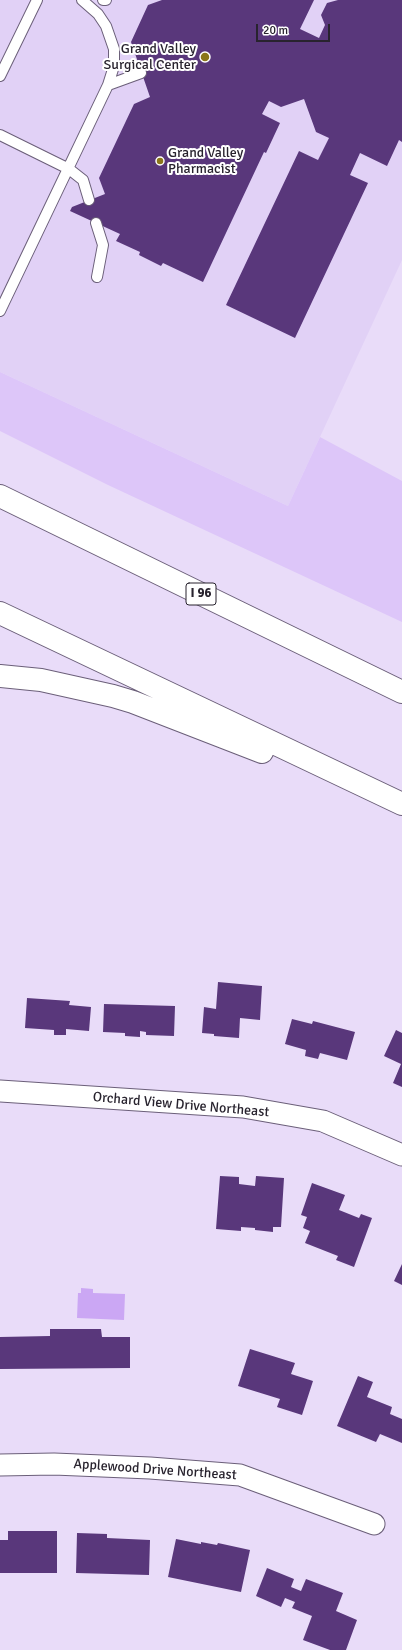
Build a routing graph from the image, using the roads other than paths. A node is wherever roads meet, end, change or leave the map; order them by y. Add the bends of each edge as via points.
1 (37, 0) edge
2 (82, 0) edge
3 (103, 0) edge
4 (106, 0) edge
5 (141, 73) dead end
6 (0, 76) edge
7 (108, 85) junction
8 (0, 135) edge
9 (69, 169) junction
10 (89, 200) dead end
11 (96, 223) dead end
12 (97, 277) dead end
13 (0, 311) edge
14 (0, 496) edge
15 (0, 613) edge
16 (0, 676) edge
17 (402, 692) edge
18 (402, 805) edge
19 (0, 1091) edge
20 (402, 1155) edge
21 (0, 1465) edge
22 (374, 1524) dead end

1 - 6 lane
2 - 7 lane via 98,14 106,26 114,49 114,66
3 - 4 lane
5 - 7 lane
7 - 9 lane
8 - 9 lane
9 - 10 lane via 83,180
9 - 13 lane
11 - 12 lane via 103,245
14 - 17 highway, I 96
15 - 18 highway
16 - 18 highway via 82,688 133,702
19 - 20 street, Orchard View Drive Northeast via 243,1107 323,1121
21 - 22 street, Applewood Drive Northeast via 54,1464 150,1468 240,1475

